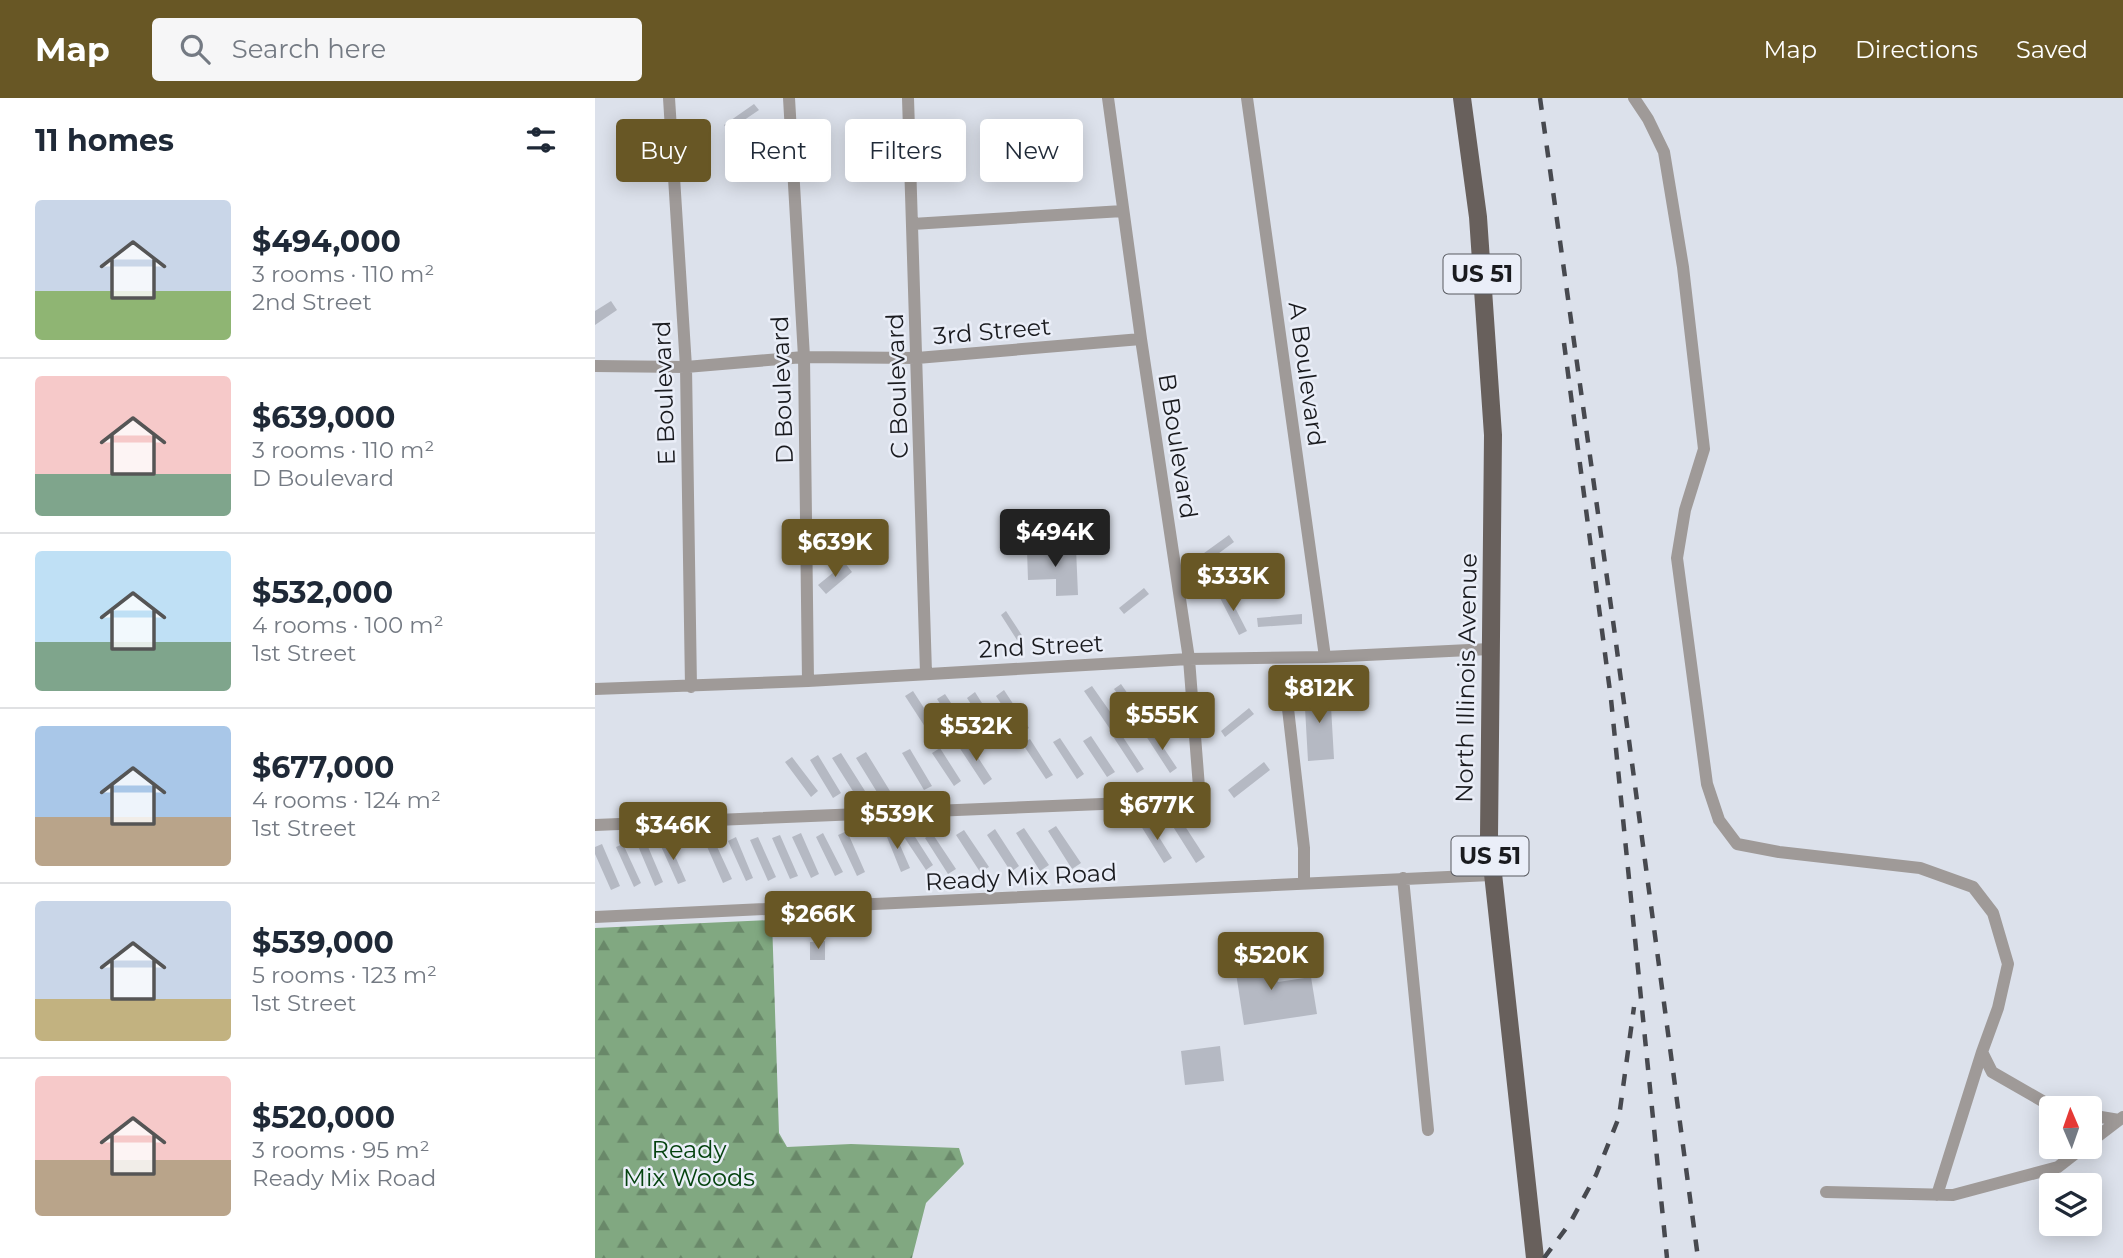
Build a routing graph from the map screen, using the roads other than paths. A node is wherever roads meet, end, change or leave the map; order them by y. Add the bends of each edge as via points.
1 (669, 98) edge
2 (789, 98) edge
3 (908, 98) edge
4 (1108, 98) edge
5 (1247, 98) edge
6 (1462, 98) edge
7 (1634, 98) edge
8 (1123, 211) junction
9 (912, 224) junction
10 (1141, 339) junction
11 (804, 357) junction
12 (917, 358) junction
13 (595, 366) edge
14 (686, 367) junction
15 (1490, 649) junction
16 (1325, 657) junction
17 (1189, 659) junction
18 (926, 673) junction
19 (808, 681) junction
20 (691, 687) junction
21 (595, 689) edge
22 (1287, 700) dead end
23 (595, 825) edge
24 (1491, 875) junction
25 (1403, 878) junction
26 (1304, 883) junction
27 (595, 917) edge
28 (1982, 1052) junction
29 (2039, 1099) edge
30 (2102, 1117) edge
31 (2121, 1119) edge
32 (1428, 1129) dead end
33 (2102, 1134) edge
34 (2069, 1159) edge
35 (1826, 1192) dead end
36 (1937, 1195) junction
37 (1535, 1258) edge

1 - 14 street, E Boulevard
2 - 11 street, D Boulevard
3 - 9 street, C Boulevard
4 - 8 street, B Boulevard
5 - 16 street, A Boulevard
6 - 15 main road, North Illinois Avenue / US 51 via 1478,217 1493,435
7 - 28 street via 1664,152 1683,267 1703,449 1677,558 1707,784 1719,820 1737,844 1920,868 1973,887 1993,913 2008,964
8 - 9 street
8 - 10 street, B Boulevard
9 - 12 street, C Boulevard
10 - 12 street, 3rd Street
10 - 17 street, B Boulevard
11 - 12 street, 3rd Street
11 - 14 street, 3rd Street
11 - 19 street, D Boulevard
12 - 18 street, C Boulevard
13 - 14 street, 3rd Street
14 - 20 street, E Boulevard
15 - 16 street, 2nd Street
15 - 24 main road, North Illinois Avenue / US 51
16 - 17 street, 2nd Street
17 - 18 street, 2nd Street
17 - 23 street, B Boulevard via 1200,800
18 - 19 street, 2nd Street
19 - 20 street, 2nd Street
20 - 21 street, 2nd Street
22 - 26 street
24 - 25 street, Ready Mix Road
24 - 37 main road, North Illinois Avenue / US 51
25 - 26 street, Ready Mix Road
25 - 32 street
26 - 27 street, Ready Mix Road
28 - 29 street via 1991,1072
28 - 36 street
30 - 31 street
31 - 33 street
34 - 36 street via 2058,1167 1953,1195
35 - 36 street

